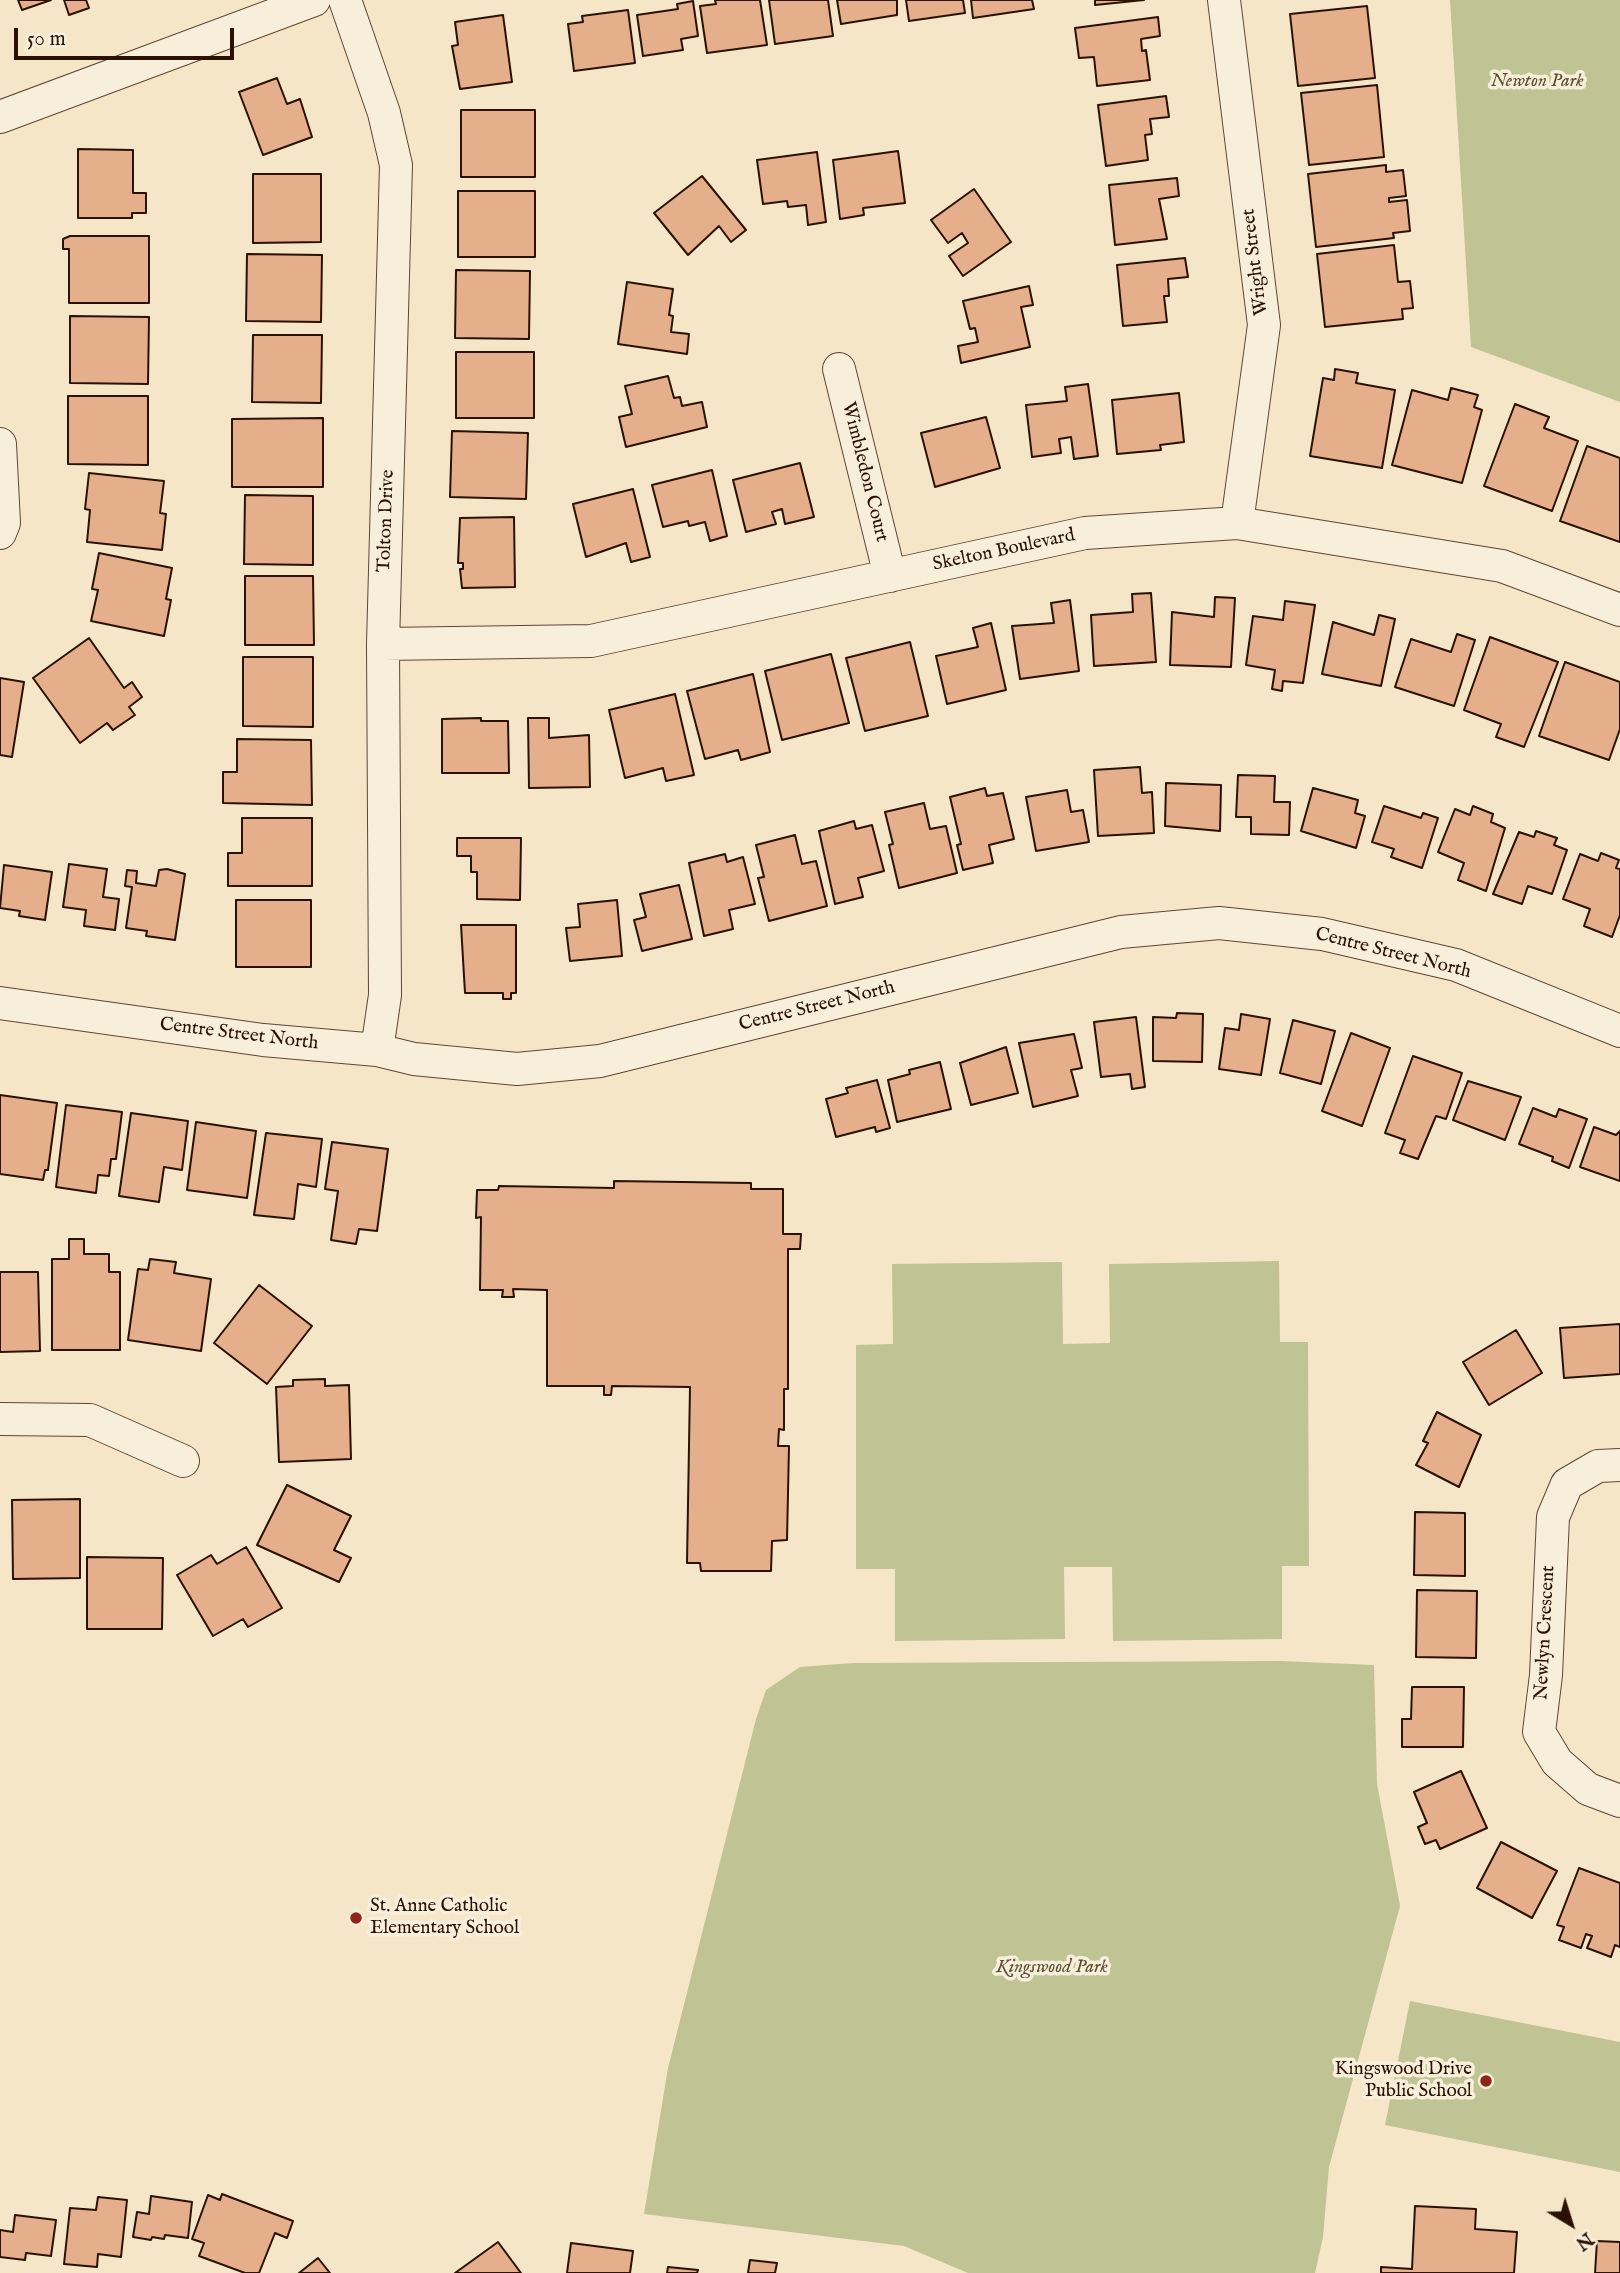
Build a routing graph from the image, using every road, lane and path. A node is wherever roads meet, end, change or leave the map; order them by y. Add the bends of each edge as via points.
1 (314, 0) edge
2 (345, 0) edge
3 (1224, 0) edge
4 (0, 117) edge
5 (838, 369) dead end
6 (0, 444) edge
7 (1237, 523) junction
8 (0, 533) edge
9 (890, 576) junction
10 (1620, 610) edge
11 (383, 644) junction
12 (0, 1003) edge
13 (1620, 1031) edge
14 (377, 1050) junction
15 (0, 1419) edge
16 (183, 1461) dead end
17 (1620, 1465) edge
18 (1620, 1801) edge

1 - 4 street
2 - 11 street, Tolton Drive via 384,113 396,165
3 - 7 street, Wright Street via 1264,325
5 - 9 street, Wimbledon Court
6 - 8 street via 4,523
7 - 9 street, Skelton Boulevard via 1084,533
7 - 10 street, Skelton Boulevard via 1502,566
9 - 11 street, Skelton Boulevard via 591,641
11 - 14 street, Tolton Drive via 385,995
12 - 14 street, Centre Street North via 263,1040
13 - 14 street, Centre Street North via 1456,965 1322,934 1219,923 1121,932 600,1061 517,1069 414,1059
15 - 16 street via 90,1420
17 - 18 street, Newlyn Crescent via 1598,1466 1567,1484 1553,1517 1539,1732 1557,1762 1588,1789

